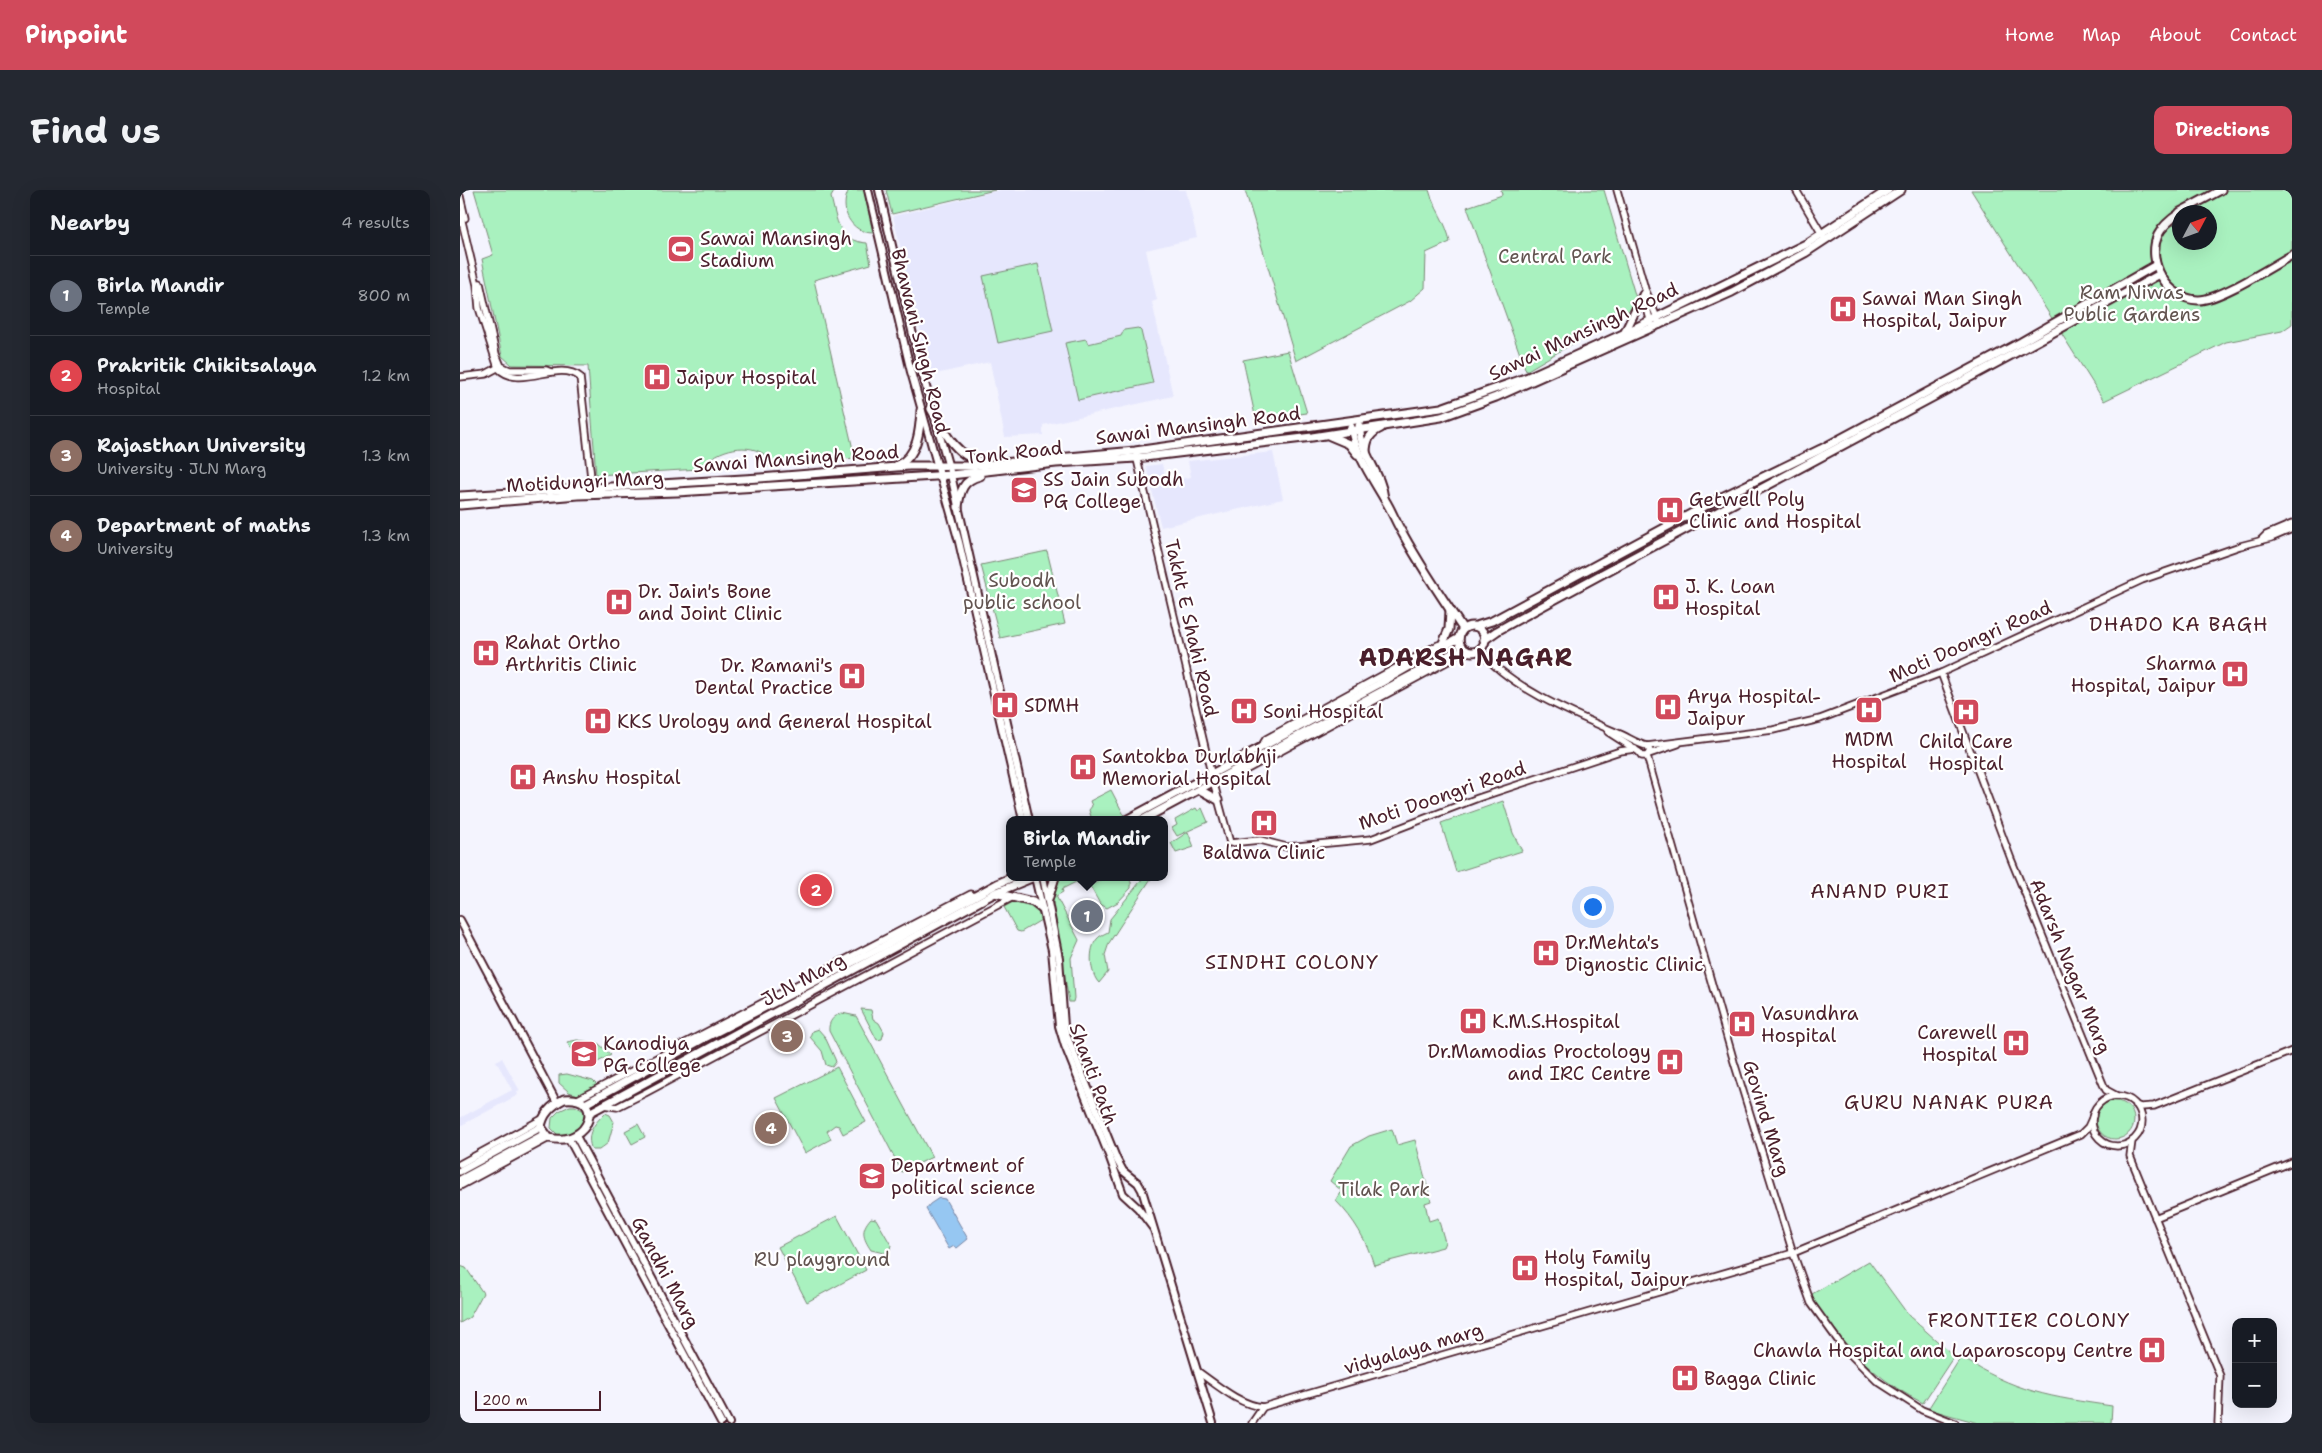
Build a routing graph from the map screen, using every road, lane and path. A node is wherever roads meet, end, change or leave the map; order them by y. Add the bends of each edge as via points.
1 (868, 190) edge
2 (880, 190) edge
3 (1617, 190) edge
4 (1796, 190) edge
5 (1888, 190) edge
6 (1901, 190) edge
7 (2221, 190) edge
8 (460, 196) edge
9 (461, 205) edge
10 (2194, 205) edge
11 (460, 213) edge
12 (2172, 219) edge
13 (467, 236) junction
14 (1824, 237) junction
15 (2292, 255) edge
16 (2156, 265) junction
17 (2160, 274) junction
18 (1644, 292) junction
19 (2069, 314) junction
20 (1653, 318) junction
21 (2074, 322) junction
22 (1657, 326) junction
23 (1623, 334) junction
24 (499, 367) junction
25 (460, 376) edge
26 (931, 409) junction
27 (921, 410) junction
28 (1359, 421) junction
29 (1351, 422) junction
30 (1386, 425) junction
31 (1356, 430) junction
32 (1320, 435) junction
33 (1136, 454) junction
34 (1363, 457) junction
35 (948, 467) junction
36 (1001, 467) junction
37 (938, 468) junction
38 (887, 469) junction
39 (951, 475) junction
40 (940, 476) junction
41 (592, 487) junction
42 (460, 496) edge
43 (460, 505) edge
44 (958, 507) junction
45 (2292, 524) edge
46 (2292, 529) edge
47 (2260, 540) junction
48 (1631, 546) junction
49 (1636, 555) junction
50 (1450, 609) junction
51 (1476, 626) junction
52 (1463, 628) junction
53 (1459, 638) junction
54 (1484, 640) junction
55 (1446, 644) junction
56 (1479, 649) junction
57 (1466, 650) junction
58 (1941, 673) junction
59 (1600, 726) junction
60 (1684, 742) junction
61 (1645, 746) junction
62 (1637, 751) junction
63 (1648, 755) junction
64 (1211, 773) junction
65 (1216, 781) junction
66 (1200, 790) junction
67 (1218, 800) junction
68 (1022, 816) edge
69 (1028, 816) edge
70 (1133, 816) edge
71 (1150, 816) edge
72 (1006, 875) edge
73 (1006, 880) edge
74 (1024, 881) edge
75 (1035, 881) edge
76 (1045, 881) edge
77 (1054, 881) edge
78 (995, 893) junction
79 (971, 896) junction
80 (1013, 897) junction
81 (1048, 900) junction
82 (1043, 910) junction
83 (460, 920) edge
84 (2292, 1051) edge
85 (2103, 1084) junction
86 (2116, 1096) junction
87 (576, 1100) junction
88 (557, 1103) junction
89 (584, 1104) junction
90 (604, 1105) junction
91 (2098, 1105) junction
92 (2136, 1105) junction
93 (2154, 1106) junction
94 (590, 1113) junction
95 (2093, 1116) junction
96 (544, 1118) junction
97 (2142, 1120) junction
98 (541, 1127) junction
99 (2081, 1134) junction
100 (547, 1136) junction
101 (572, 1137) junction
102 (2100, 1139) junction
103 (2132, 1141) junction
104 (2117, 1146) junction
105 (2130, 1156) junction
106 (2292, 1162) edge
107 (460, 1164) edge
108 (460, 1171) edge
109 (460, 1180) edge
110 (1135, 1181) junction
111 (460, 1186) edge
112 (1122, 1191) junction
113 (1143, 1195) junction
114 (1130, 1201) junction
115 (2155, 1218) junction
116 (1155, 1231) junction
117 (1793, 1253) junction
118 (1196, 1371) junction
119 (1263, 1407) junction
120 (721, 1423) edge
121 (729, 1423) edge
122 (1213, 1423) edge
123 (1252, 1423) edge
124 (1955, 1423) edge
125 (2218, 1423) edge

1 - 27 main road, Bhawani Singh Road
2 - 26 main road
3 - 18 street
4 - 14 street
5 - 14 main road, Sawai Mansingh Road
6 - 14 main road
7 - 10 main road
8 - 9 street
9 - 13 street
11 - 13 street
12 - 16 main road via 2164,225 2155,244
13 - 24 street
14 - 20 main road, Sawai Mansingh Road
14 - 22 main road via 1732,292
15 - 17 main road via 2218,295 2199,300 2181,295 2165,283
16 - 17 main road
16 - 19 main road
17 - 21 main road
18 - 20 street
18 - 23 main road
19 - 21 main road
19 - 48 main road via 1821,449
20 - 22 street
20 - 23 main road, Sawai Mansingh Road
21 - 49 main road
22 - 30 main road via 1456,412
23 - 28 main road, Sawai Mansingh Road via 1458,404
24 - 25 street via 479,375
24 - 41 street via 576,374 581,380
26 - 35 main road
26 - 36 main road via 958,450 979,462
27 - 37 main road, Bhawani Singh Road
27 - 38 main road via 915,447 903,463
28 - 29 main road, Sawai Mansingh Road
28 - 31 main road
29 - 31 main road
29 - 33 main road, Sawai Mansingh Road
30 - 31 main road
30 - 34 main road via 1370,435
31 - 32 main road
31 - 34 main road
32 - 33 main road
32 - 34 main road via 1339,438
33 - 36 main road, Sawai Mansingh Road
33 - 64 street, Takht E Shahi Road
34 - 50 main road via 1403,534
35 - 36 main road, Sawai Mansingh Road
35 - 37 main road, Sawai Mansingh Road
35 - 39 main road
36 - 39 main road, Tonk Road
36 - 44 main road via 969,479 960,491
37 - 38 main road, Sawai Mansingh Road via 909,466
37 - 40 main road, Bhawani Singh Road
38 - 41 main road, Sawai Mansingh Road
39 - 40 main road, Motidungri Marg
39 - 44 main road
40 - 43 main road, Motidungri Marg via 578,495
40 - 68 main road, Bhawani Singh Road via 959,542
41 - 42 main road, Sawai Mansingh Road
44 - 69 main road
45 - 47 street, Moti Doongri Road
46 - 47 street, Moti Doongri Road
47 - 58 street, Moti Doongri Road via 2142,580
48 - 49 main road
48 - 51 main road via 1492,621
49 - 54 main road
50 - 52 main road
50 - 55 main road
51 - 52 main road
51 - 54 main road via 1483,632
52 - 53 main road
53 - 55 main road
53 - 57 main road
54 - 56 main road
55 - 64 main road
56 - 57 main road
56 - 59 street via 1506,676
57 - 65 main road via 1454,653 1305,731
58 - 60 street, Moti Doongri Road via 1806,722 1773,730
58 - 85 street, Adarsh Nagar Marg via 2010,859
59 - 61 street
59 - 62 street
60 - 61 street, Moti Doongri Road
60 - 63 street, Moti Doongri Road
61 - 62 street
61 - 63 street, Govind Marg via 1650,749
62 - 63 street via 1642,756
62 - 67 street, Moti Doongri Road via 1620,751 1371,838 1287,846 1260,840 1232,844 1227,838
63 - 117 street, Govind Marg via 1734,1062
64 - 65 street, Takht E Shahi Road
64 - 70 main road
65 - 66 main road
65 - 67 street, Moti Doongri Road
66 - 67 main road
66 - 71 main road
72 - 79 main road
73 - 79 main road, JLN Marg
74 - 78 main road, JLN Marg
75 - 82 main road, Shanti Path
76 - 81 main road
77 - 81 main road
78 - 80 main road
78 - 90 main road, JLN Marg
79 - 87 street
79 - 89 main road, JLN Marg via 882,947
80 - 82 main road via 1033,902
80 - 90 street via 645,1093 617,1107
81 - 110 main road via 1059,958 1067,1036 1116,1160
82 - 112 main road, Shanti Path via 1052,950 1064,1046
83 - 88 main road
84 - 93 street
85 - 86 street
85 - 91 street
86 - 91 street
86 - 92 street
87 - 88 main road via 564,1099
87 - 89 main road
88 - 96 main road
89 - 94 main road
90 - 94 main road, JLN Marg
91 - 95 street
92 - 93 street
92 - 97 street
93 - 97 street
94 - 101 main road via 585,1128
95 - 99 street
95 - 102 street via 2094,1130
96 - 98 main road
96 - 107 street
97 - 103 street via 2140,1131
98 - 100 main road
98 - 108 main road
99 - 102 street
99 - 117 street, vidyalaya marg
100 - 101 main road via 559,1140
100 - 109 main road
100 - 111 street
101 - 120 main road, Gandhi Marg
101 - 121 main road, Gandhi Marg
102 - 104 street
103 - 104 street
103 - 105 street
104 - 105 street
105 - 115 street
106 - 115 street
110 - 112 main road via 1125,1184
110 - 113 main road via 1141,1186
112 - 114 main road
113 - 114 main road via 1135,1202
113 - 116 main road
114 - 116 main road
115 - 125 street via 2220,1376
116 - 118 main road
117 - 119 street, vidyalaya marg
117 - 124 street, Govind Marg via 1812,1303 1828,1329 1854,1359 1922,1410
118 - 119 street via 1235,1396
118 - 122 main road
119 - 123 street

